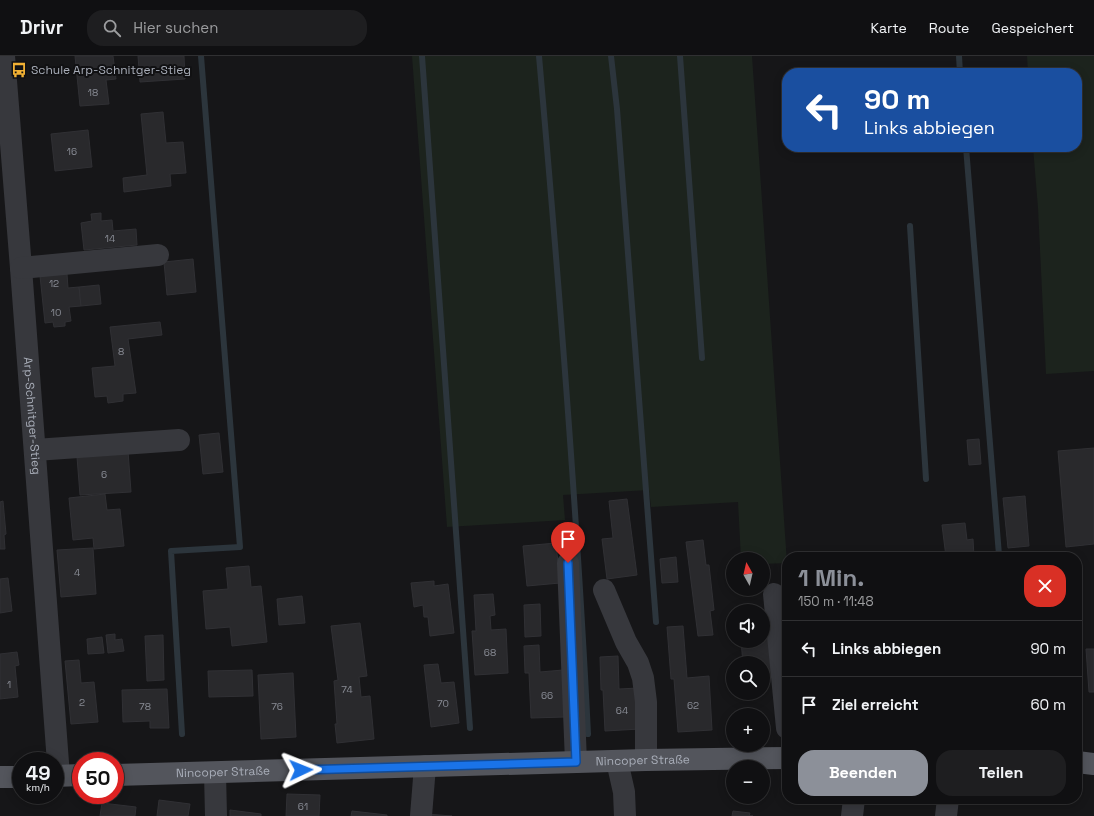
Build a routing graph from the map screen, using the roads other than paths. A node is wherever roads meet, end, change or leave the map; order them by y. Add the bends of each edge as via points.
1 (4, 56) edge
2 (4, 93) edge
3 (158, 255) dead end
4 (21, 268) junction
5 (179, 440) dead end
6 (35, 450) junction
7 (568, 563) dead end
8 (604, 590) dead end
9 (774, 594) dead end
10 (782, 676) edge
11 (55, 752) edge
12 (782, 758) edge
13 (646, 760) junction
14 (617, 761) junction
15 (576, 762) junction
16 (1082, 763) edge
17 (1094, 764) edge
18 (425, 766) junction
19 (215, 773) junction
20 (124, 775) edge
21 (0, 777) edge
22 (12, 777) edge
23 (853, 804) edge
24 (947, 804) edge
25 (216, 816) edge
26 (420, 816) edge
27 (625, 816) edge
28 (852, 816) edge
29 (946, 816) edge

1 - 2 street, Arp-Schnitger-Stieg
2 - 4 street, Arp-Schnitger-Stieg
3 - 4 street
4 - 6 street, Arp-Schnitger-Stieg
5 - 6 street
6 - 11 street, Arp-Schnitger-Stieg
7 - 15 street
8 - 13 street via 643,678 646,702
9 - 10 street
12 - 13 main road, Nincoper Straße
13 - 14 main road, Nincoper Straße
14 - 15 main road, Nincoper Straße
14 - 27 street via 624,792
15 - 18 main road, Nincoper Straße
16 - 17 main road
18 - 19 main road, Nincoper Straße
18 - 26 street
19 - 20 main road, Nincoper Straße
19 - 25 street
21 - 22 main road
23 - 28 street
24 - 29 street

